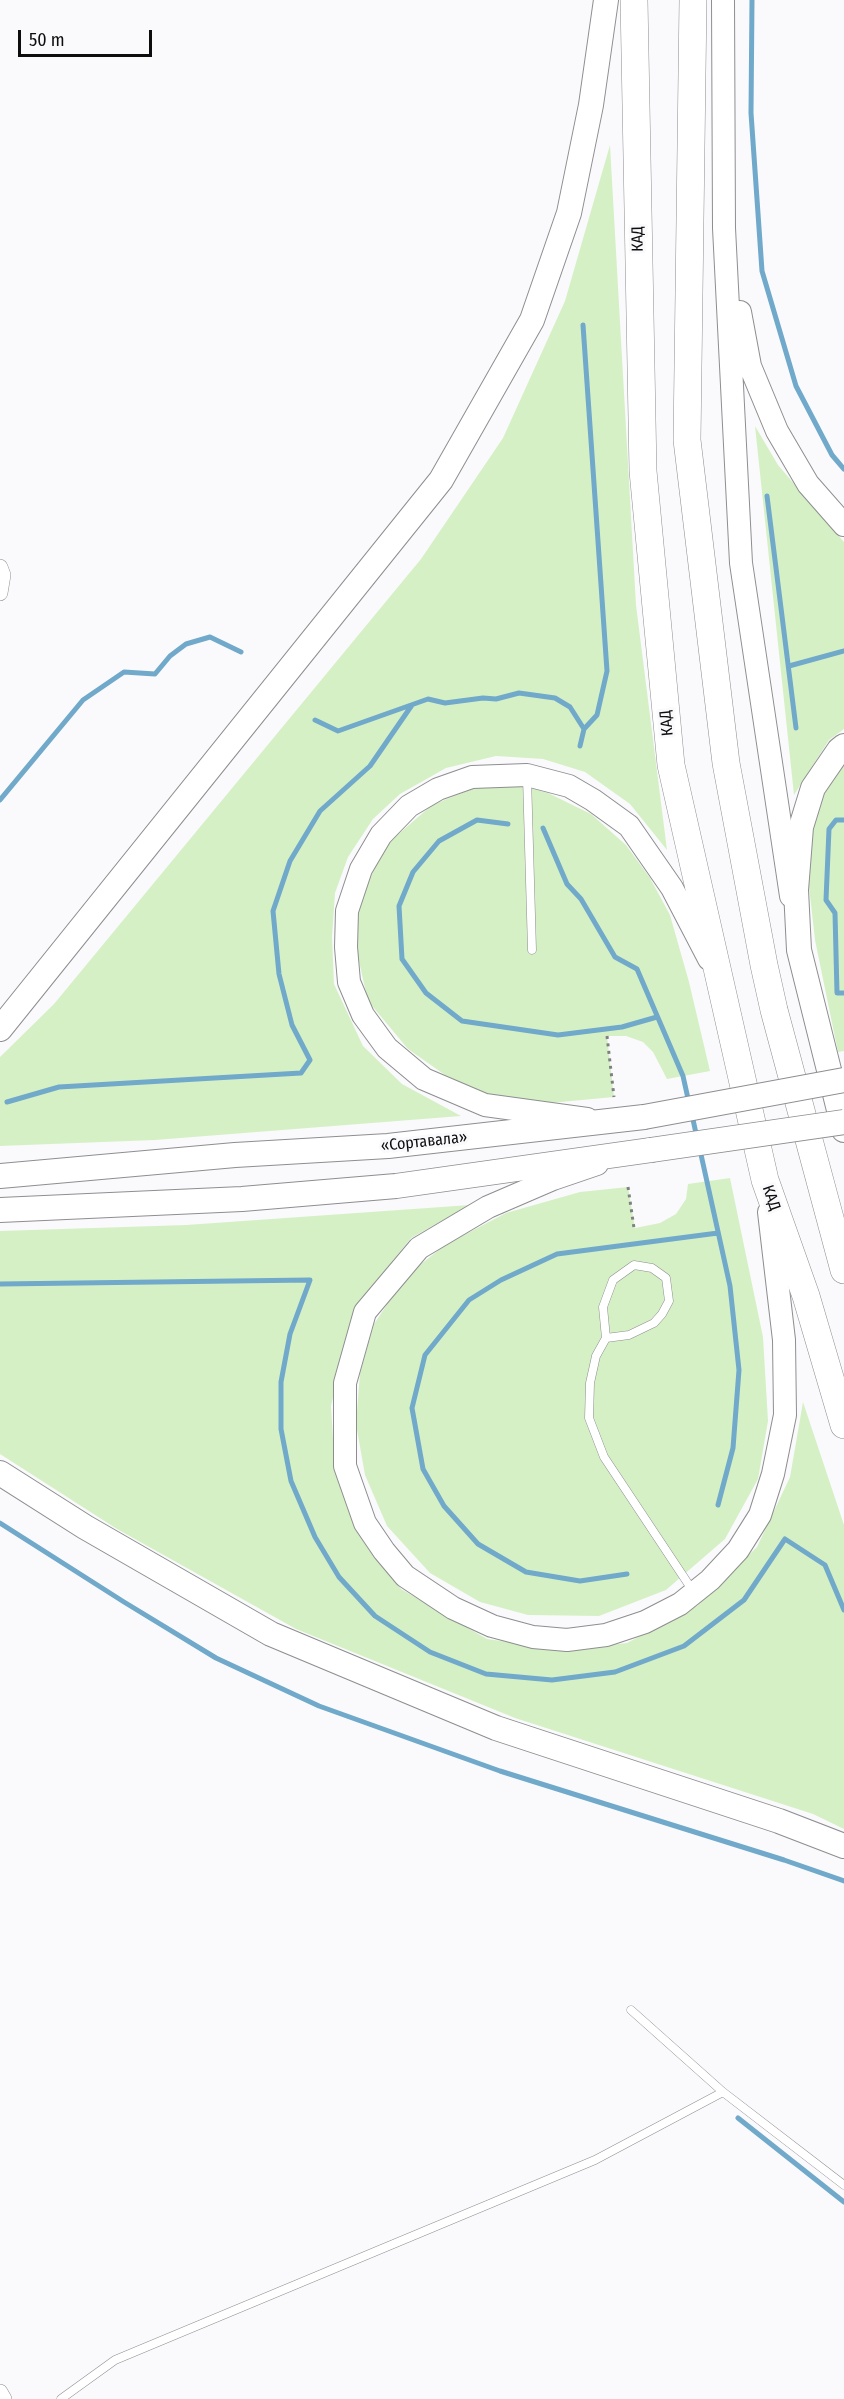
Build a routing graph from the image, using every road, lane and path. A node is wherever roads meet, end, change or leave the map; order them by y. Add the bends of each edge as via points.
1 (606, 0) edge
2 (634, 0) edge
3 (693, 0) edge
4 (723, 0) edge
5 (724, 228) junction
6 (844, 525) edge
7 (0, 567) edge
8 (0, 593) edge
9 (844, 746) edge
10 (527, 775) junction
11 (532, 950) dead end
12 (799, 950) junction
13 (718, 977) junction
14 (0, 1029) edge
15 (607, 1036) dead end
16 (844, 1080) edge
17 (614, 1097) dead end
18 (844, 1122) edge
19 (606, 1123) junction
20 (844, 1131) edge
21 (624, 1155) junction
22 (0, 1176) edge
23 (765, 1180) junction
24 (628, 1187) dead end
25 (0, 1210) edge
26 (634, 1228) dead end
27 (844, 1270) edge
28 (606, 1338) junction
29 (844, 1425) edge
30 (0, 1473) edge
31 (694, 1593) junction
32 (844, 1846) edge
33 (631, 2010) dead end
34 (723, 2092) junction
35 (844, 2185) edge
36 (0, 2392) edge
37 (4, 2399) edge
38 (61, 2399) edge

1 - 14 highway via 591,105 566,224 532,320 441,480
2 - 13 highway, КАД via 643,471 671,765
3 - 27 highway via 687,440 726,763 764,964
4 - 5 main road
5 - 6 main road via 750,366 777,431 808,484
5 - 12 main road via 741,563
7 - 8 street
9 - 12 highway via 813,788 801,827 796,890
10 - 11 lane
10 - 13 main road via 569,786 629,826 672,888
10 - 19 main road via 472,777 438,789 409,806 381,835 360,869 346,911 349,982 363,1015 387,1048 424,1079 485,1105
12 - 20 highway
13 - 23 highway, КАД
15 - 17 path
16 - 19 highway, «Сортавала», bridge
18 - 21 highway, bridge
19 - 22 highway, «Сортавала» via 388,1146
21 - 25 highway via 384,1187 242,1199
21 - 31 main road via 488,1207 419,1248 365,1312 345,1383 345,1466 365,1523 405,1576 453,1608 492,1626 533,1637 567,1640 606,1635 645,1622
23 - 29 highway, КАД via 806,1296
23 - 31 main road via 784,1340 785,1415 760,1515 738,1550
24 - 26 path
28 - 28 lane via 603,1307 613,1280 634,1265 652,1268 666,1278 669,1301 654,1323 629,1335
28 - 31 lane via 596,1356 590,1383 589,1418 604,1457
30 - 32 highway via 85,1527 271,1634 496,1728
33 - 34 lane
34 - 35 lane
34 - 38 lane via 595,2160 115,2360
36 - 37 street

